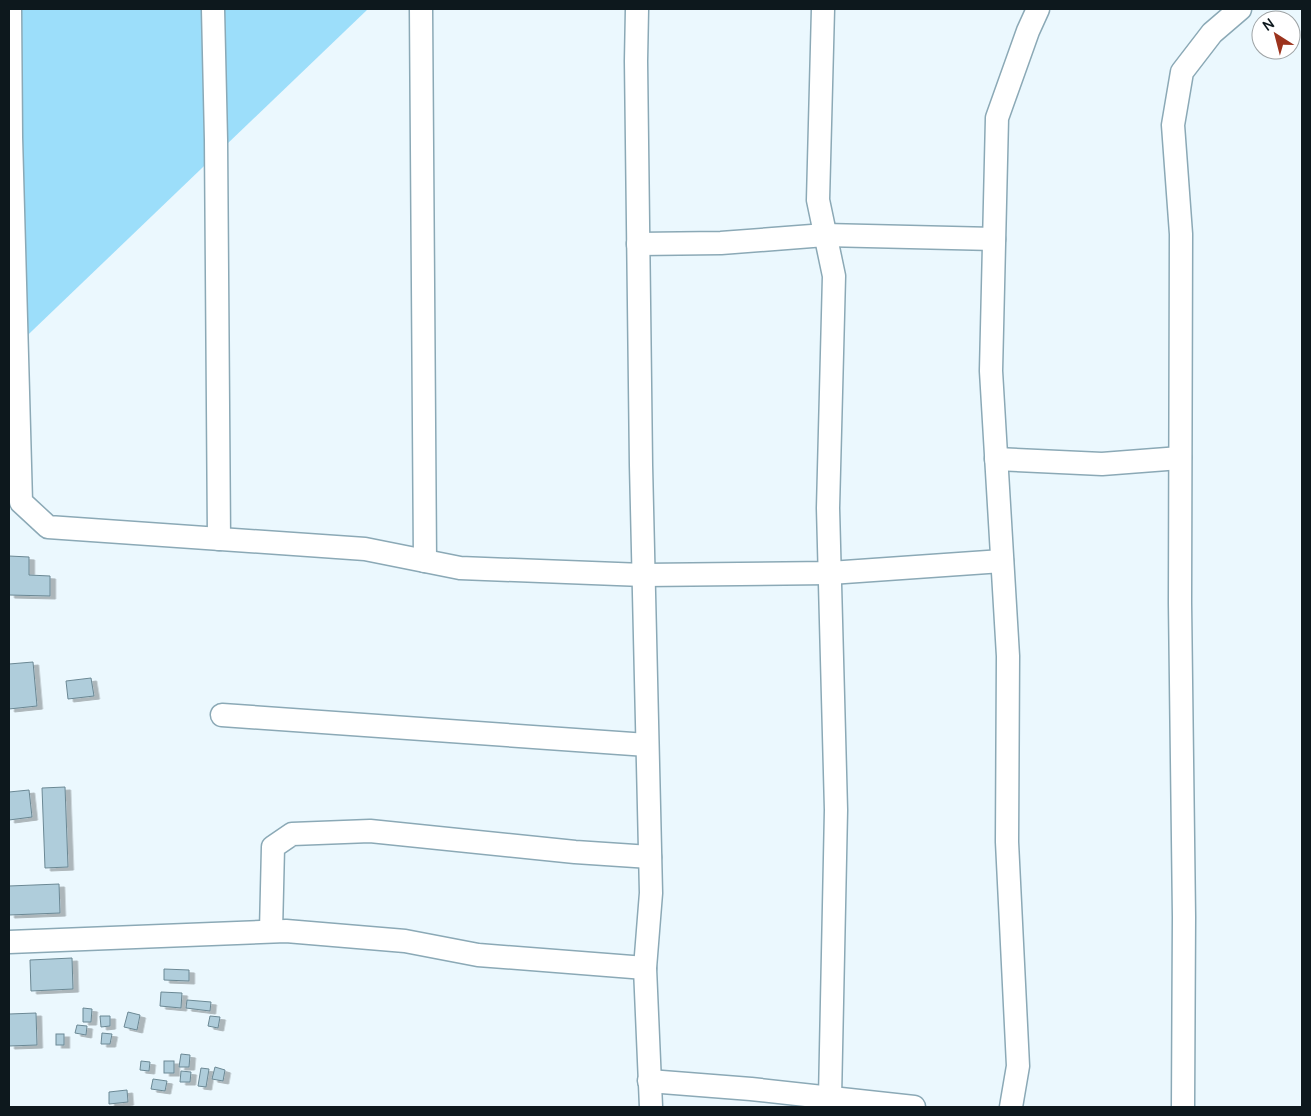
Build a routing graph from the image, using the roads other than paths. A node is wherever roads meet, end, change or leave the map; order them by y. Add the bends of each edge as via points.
1 (10, 9) edge
2 (213, 9) edge
3 (421, 9) edge
4 (637, 9) edge
5 (823, 9) edge
6 (1038, 9) edge
7 (1240, 9) edge
8 (825, 235) junction
9 (994, 239) junction
10 (638, 244) junction
11 (1180, 458) junction
12 (996, 459) junction
13 (219, 539) junction
14 (425, 561) junction
15 (1002, 561) junction
16 (830, 573) junction
17 (643, 575) junction
18 (222, 715) dead end
19 (647, 745) junction
20 (650, 857) junction
21 (271, 931) junction
22 (9, 942) edge
23 (645, 968) junction
24 (649, 1081) junction
25 (830, 1098) junction
26 (651, 1107) edge
27 (914, 1107) edge
28 (1011, 1107) edge
29 (1183, 1107) edge

1 - 13 street via 21,502 48,527
2 - 13 street
3 - 14 street
4 - 10 street
5 - 8 street via 818,200
6 - 9 street via 997,118
7 - 11 street via 1212,33 1182,72 1173,125 1181,234
8 - 9 street
8 - 10 street
8 - 16 street via 834,276 828,508
9 - 12 street via 991,371
10 - 17 street
11 - 12 street via 1102,464
11 - 29 street
12 - 15 street
13 - 14 street via 366,549
14 - 17 street via 460,568
15 - 16 street
15 - 28 street via 1008,656 1007,842 1018,1066
16 - 17 street
16 - 25 street via 836,810
17 - 19 street
18 - 19 street
19 - 20 street
20 - 21 street via 370,831 292,834 273,847
20 - 23 street via 651,893
21 - 22 street
21 - 23 street via 405,941 478,955
23 - 24 street
24 - 25 street
24 - 26 street
25 - 27 street

